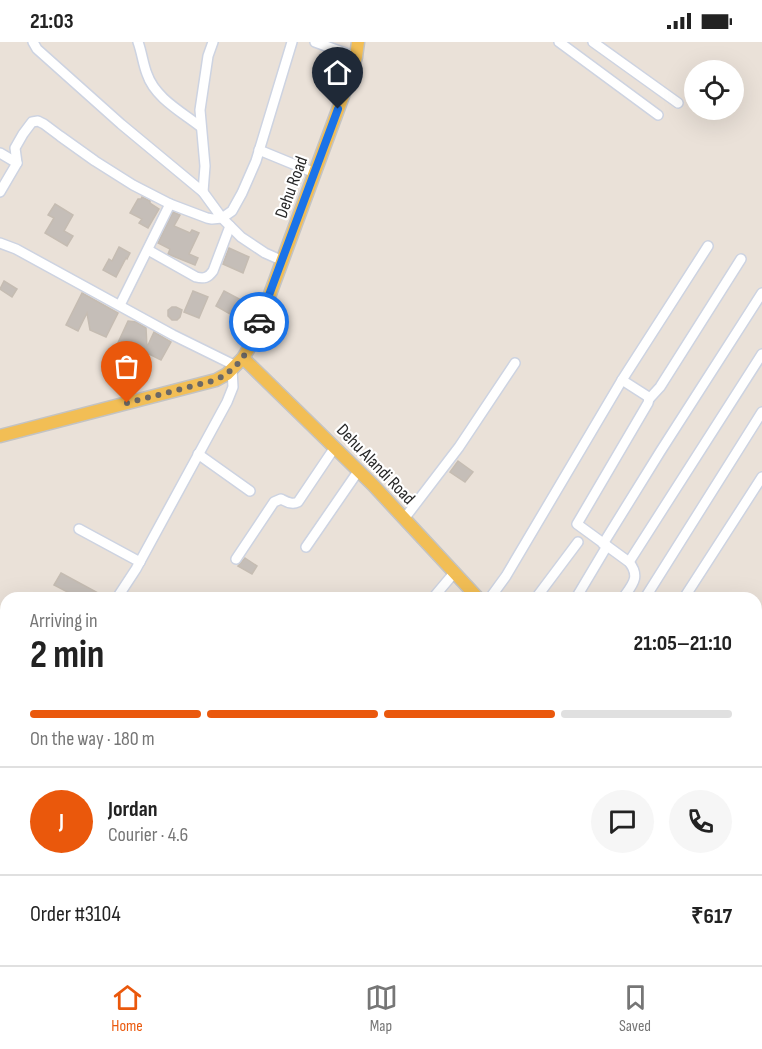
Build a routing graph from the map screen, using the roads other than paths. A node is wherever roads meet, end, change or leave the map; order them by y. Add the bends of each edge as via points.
1 (33, 42) edge
2 (138, 42) edge
3 (213, 42) edge
4 (292, 42) edge
5 (315, 42) edge
6 (358, 42) edge
7 (559, 42) edge
8 (593, 42) edge
9 (356, 57) junction
10 (678, 103) dead end
11 (658, 115) dead end
12 (201, 127) junction
13 (260, 150) junction
14 (0, 153) edge
15 (17, 163) junction
16 (315, 173) junction
17 (0, 192) edge
18 (203, 192) junction
19 (170, 204) junction
20 (222, 218) junction
21 (230, 226) junction
22 (0, 243) edge
23 (708, 246) dead end
24 (148, 250) junction
25 (741, 259) dead end
26 (283, 261) junction
27 (762, 293) edge
28 (120, 305) junction
29 (762, 354) edge
30 (515, 363) dead end
31 (237, 364) junction
32 (622, 380) junction
33 (649, 399) junction
34 (762, 412) edge
35 (0, 436) edge
36 (335, 447) junction
37 (198, 454) junction
38 (358, 470) junction
39 (762, 477) edge
40 (250, 491) dead end
41 (404, 519) junction
42 (79, 529) dead end
43 (578, 542) dead end
44 (605, 545) junction
45 (306, 547) dead end
46 (236, 559) dead end
47 (140, 562) junction
48 (628, 562) junction
49 (454, 573) junction
50 (122, 592) edge
51 (438, 592) edge
52 (472, 592) edge
53 (494, 592) edge
54 (540, 592) edge
55 (579, 592) edge
56 (627, 592) edge
57 (649, 592) edge
58 (688, 592) edge

1 - 18 street via 121,124
2 - 12 street via 152,84
3 - 12 street via 201,96
4 - 13 street
5 - 9 street
6 - 9 main road, Dehu Road
7 - 11 street
8 - 10 street
9 - 16 main road, Dehu Road
12 - 18 street
13 - 16 street
13 - 20 street via 232,211
14 - 15 street
15 - 17 street
15 - 19 street via 15,148 32,122 38,121 123,179
16 - 26 main road, Dehu Road
18 - 20 street
19 - 20 street via 207,218
19 - 24 street
20 - 21 street
21 - 24 street via 213,271 203,279
21 - 26 street via 254,247
22 - 28 street
23 - 32 street
24 - 28 street
25 - 33 street
26 - 31 main road, Dehu Road via 252,343
27 - 44 street
28 - 31 street
29 - 48 street
30 - 41 street via 459,447
31 - 35 main road via 216,380
31 - 36 main road, Dehu Alandi Road
31 - 37 street via 231,393
32 - 33 street
32 - 53 street
33 - 44 street via 577,525
34 - 57 street
36 - 38 main road, Dehu Alandi Road
36 - 46 street via 297,502 274,502
37 - 40 street
37 - 47 street
38 - 41 main road, Dehu Alandi Road
38 - 45 street
39 - 58 street
41 - 49 main road, Dehu Alandi Road
42 - 47 street
43 - 54 street
44 - 48 street
44 - 55 street
47 - 50 street
48 - 56 street via 636,573
49 - 51 street
49 - 52 main road, Dehu Alandi Road

